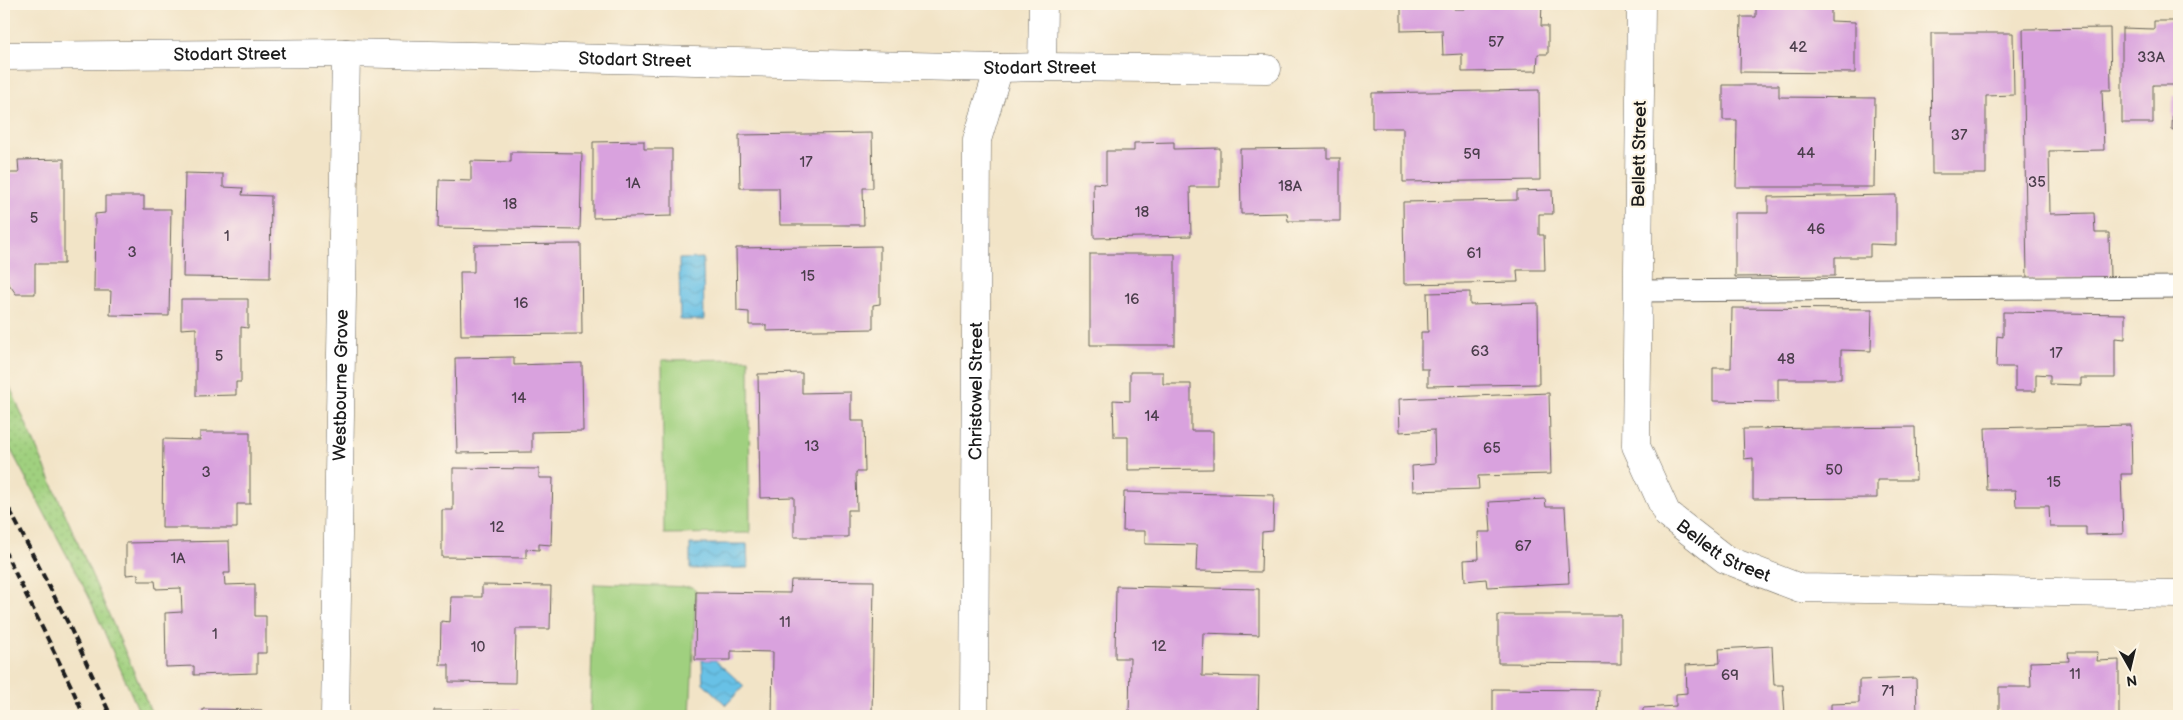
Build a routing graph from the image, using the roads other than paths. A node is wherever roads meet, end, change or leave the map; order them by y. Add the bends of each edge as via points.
1 (1043, 4) edge
2 (1642, 4) edge
3 (346, 53) junction
4 (4, 56) edge
5 (1042, 67) junction
6 (999, 68) junction
7 (1267, 69) dead end
8 (2179, 287) edge
9 (1637, 291) junction
10 (2179, 594) edge
11 (335, 716) edge
12 (974, 716) edge

1 - 5 street
2 - 9 street, Bellett Street
3 - 4 street, Stodart Street
3 - 6 street, Stodart Street
3 - 11 street, Westbourne Grove
5 - 6 street, Stodart Street
5 - 7 street, Stodart Street
6 - 12 street, Christowel Street via 977,140
8 - 9 lane
9 - 10 street, Bellett Street via 1636,446 1667,514 1725,559 1800,588

